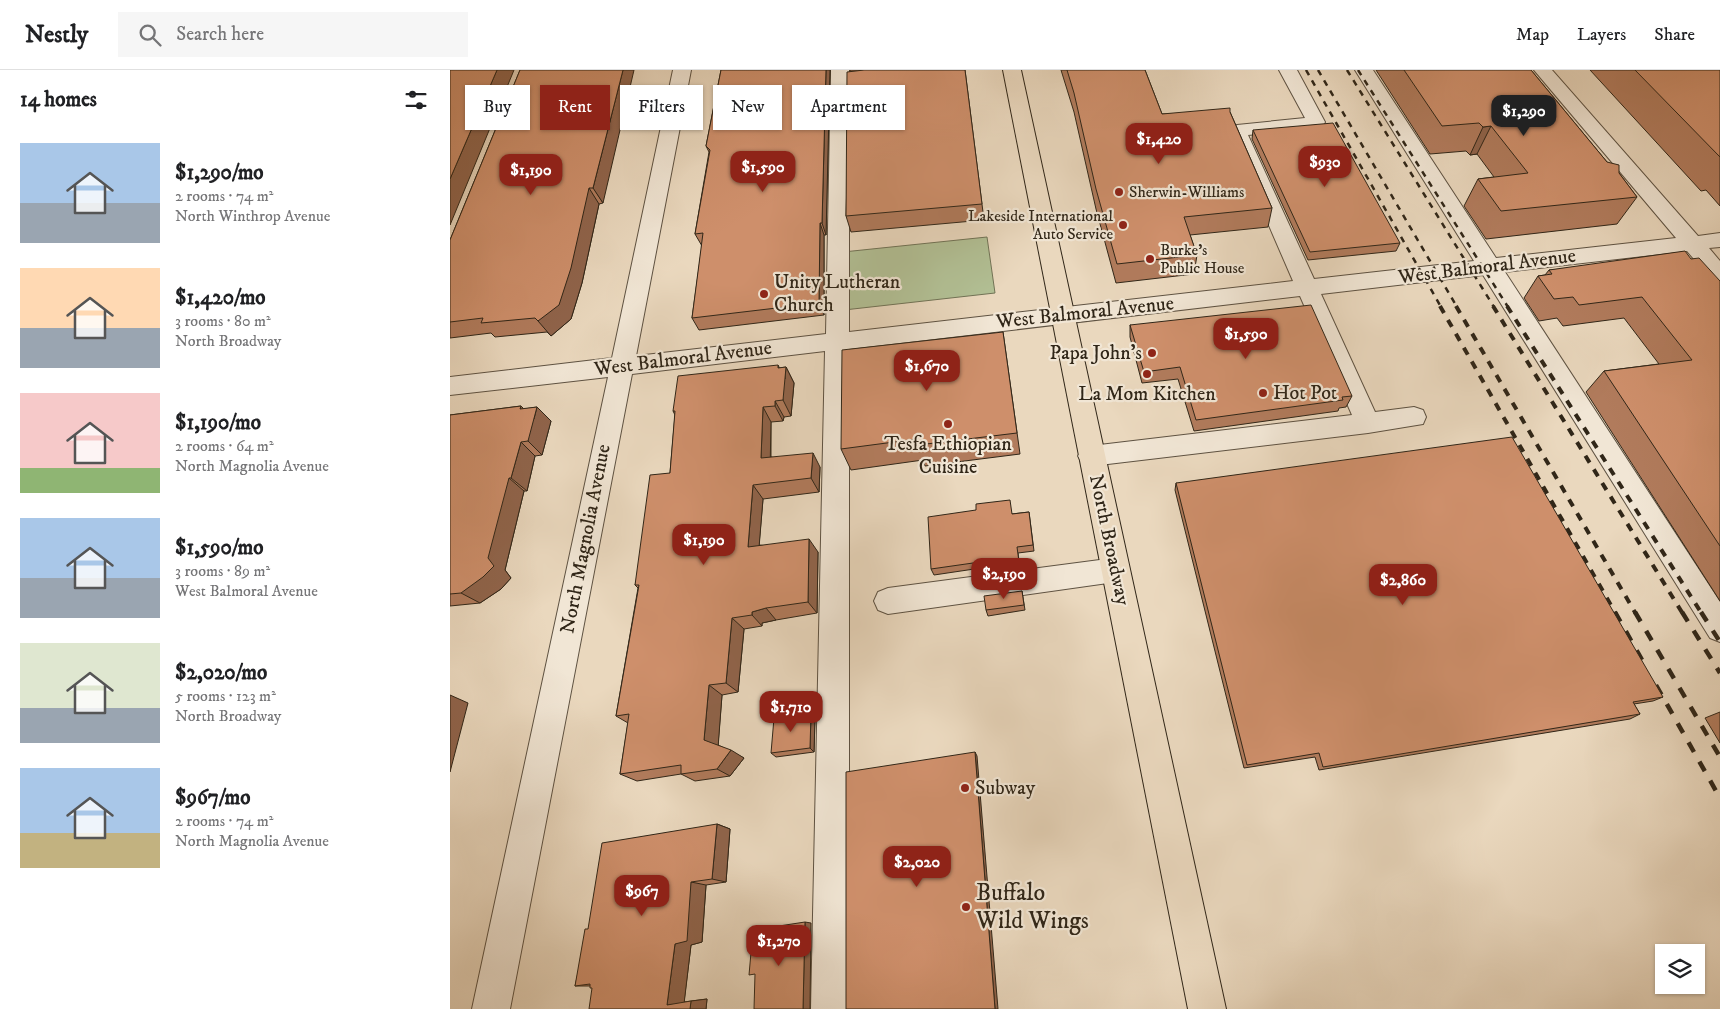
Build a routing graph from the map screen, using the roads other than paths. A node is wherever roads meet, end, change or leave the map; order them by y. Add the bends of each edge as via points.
1 (682, 70) edge
2 (1012, 70) edge
3 (1288, 70) edge
4 (1364, 70) edge
5 (1543, 70) edge
6 (846, 77) edge
7 (1720, 240) edge
8 (1693, 243) junction
9 (1490, 267) junction
10 (1720, 275) edge
11 (1308, 287) junction
12 (1062, 315) junction
13 (836, 341) junction
14 (621, 366) junction
15 (450, 386) edge
16 (1414, 417) dead end
17 (1368, 422) junction
18 (1091, 456) junction
19 (1115, 570) junction
20 (888, 601) dead end
21 (1720, 628) edge
22 (491, 1009) edge
23 (830, 1009) edge
24 (1207, 1009) edge

1 - 14 street, North Magnolia Avenue
2 - 12 main road, North Broadway
3 - 11 street via 1316,122 1237,131
4 - 9 street
5 - 8 street
6 - 13 street
7 - 8 street, West Balmoral Avenue
8 - 9 street, West Balmoral Avenue
8 - 10 street
9 - 11 street, West Balmoral Avenue
9 - 21 street
11 - 12 street, West Balmoral Avenue
11 - 17 street
12 - 13 street, West Balmoral Avenue
12 - 18 main road, North Broadway
13 - 14 street, West Balmoral Avenue
13 - 23 street
14 - 15 street, West Balmoral Avenue
14 - 22 street, North Magnolia Avenue
16 - 17 street
17 - 18 street
18 - 19 main road, North Broadway
19 - 20 street
19 - 24 main road, North Broadway

